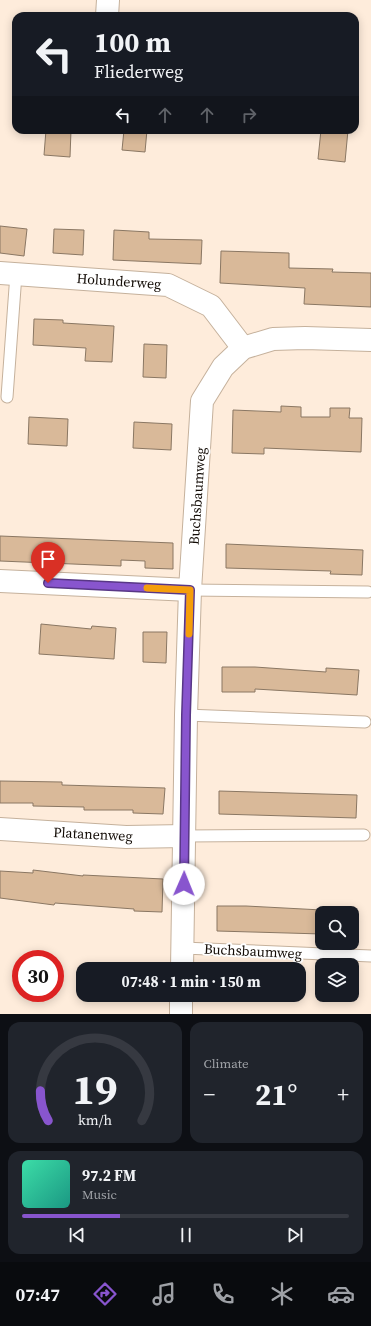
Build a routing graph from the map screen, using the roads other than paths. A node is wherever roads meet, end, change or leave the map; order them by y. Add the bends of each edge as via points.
1 (108, 0) edge
2 (107, 12) edge
3 (8, 274) edge
4 (371, 340) edge
5 (243, 348) junction
6 (7, 396) dead end
7 (0, 581) edge
8 (190, 590) junction
9 (368, 592) dead end
10 (186, 715) junction
11 (365, 722) dead end
12 (0, 829) edge
13 (364, 835) dead end
14 (185, 836) junction
15 (183, 948) junction
16 (371, 956) edge
17 (182, 962) edge
18 (181, 1002) edge
19 (181, 1014) edge

1 - 2 street
3 - 5 street, Holunderweg via 168,285 211,306
3 - 6 lane, Holunderweg
4 - 5 street via 273,339
5 - 8 street, Buchsbaumweg via 223,366 202,401
7 - 8 street
8 - 9 lane
8 - 10 street, Buchsbaumweg
10 - 11 lane
10 - 14 street, Buchsbaumweg
12 - 14 street, Platanenweg via 126,837
13 - 14 lane
14 - 15 street, Buchsbaumweg
15 - 16 lane, Buchsbaumweg
15 - 17 street, Buchsbaumweg
18 - 19 street

